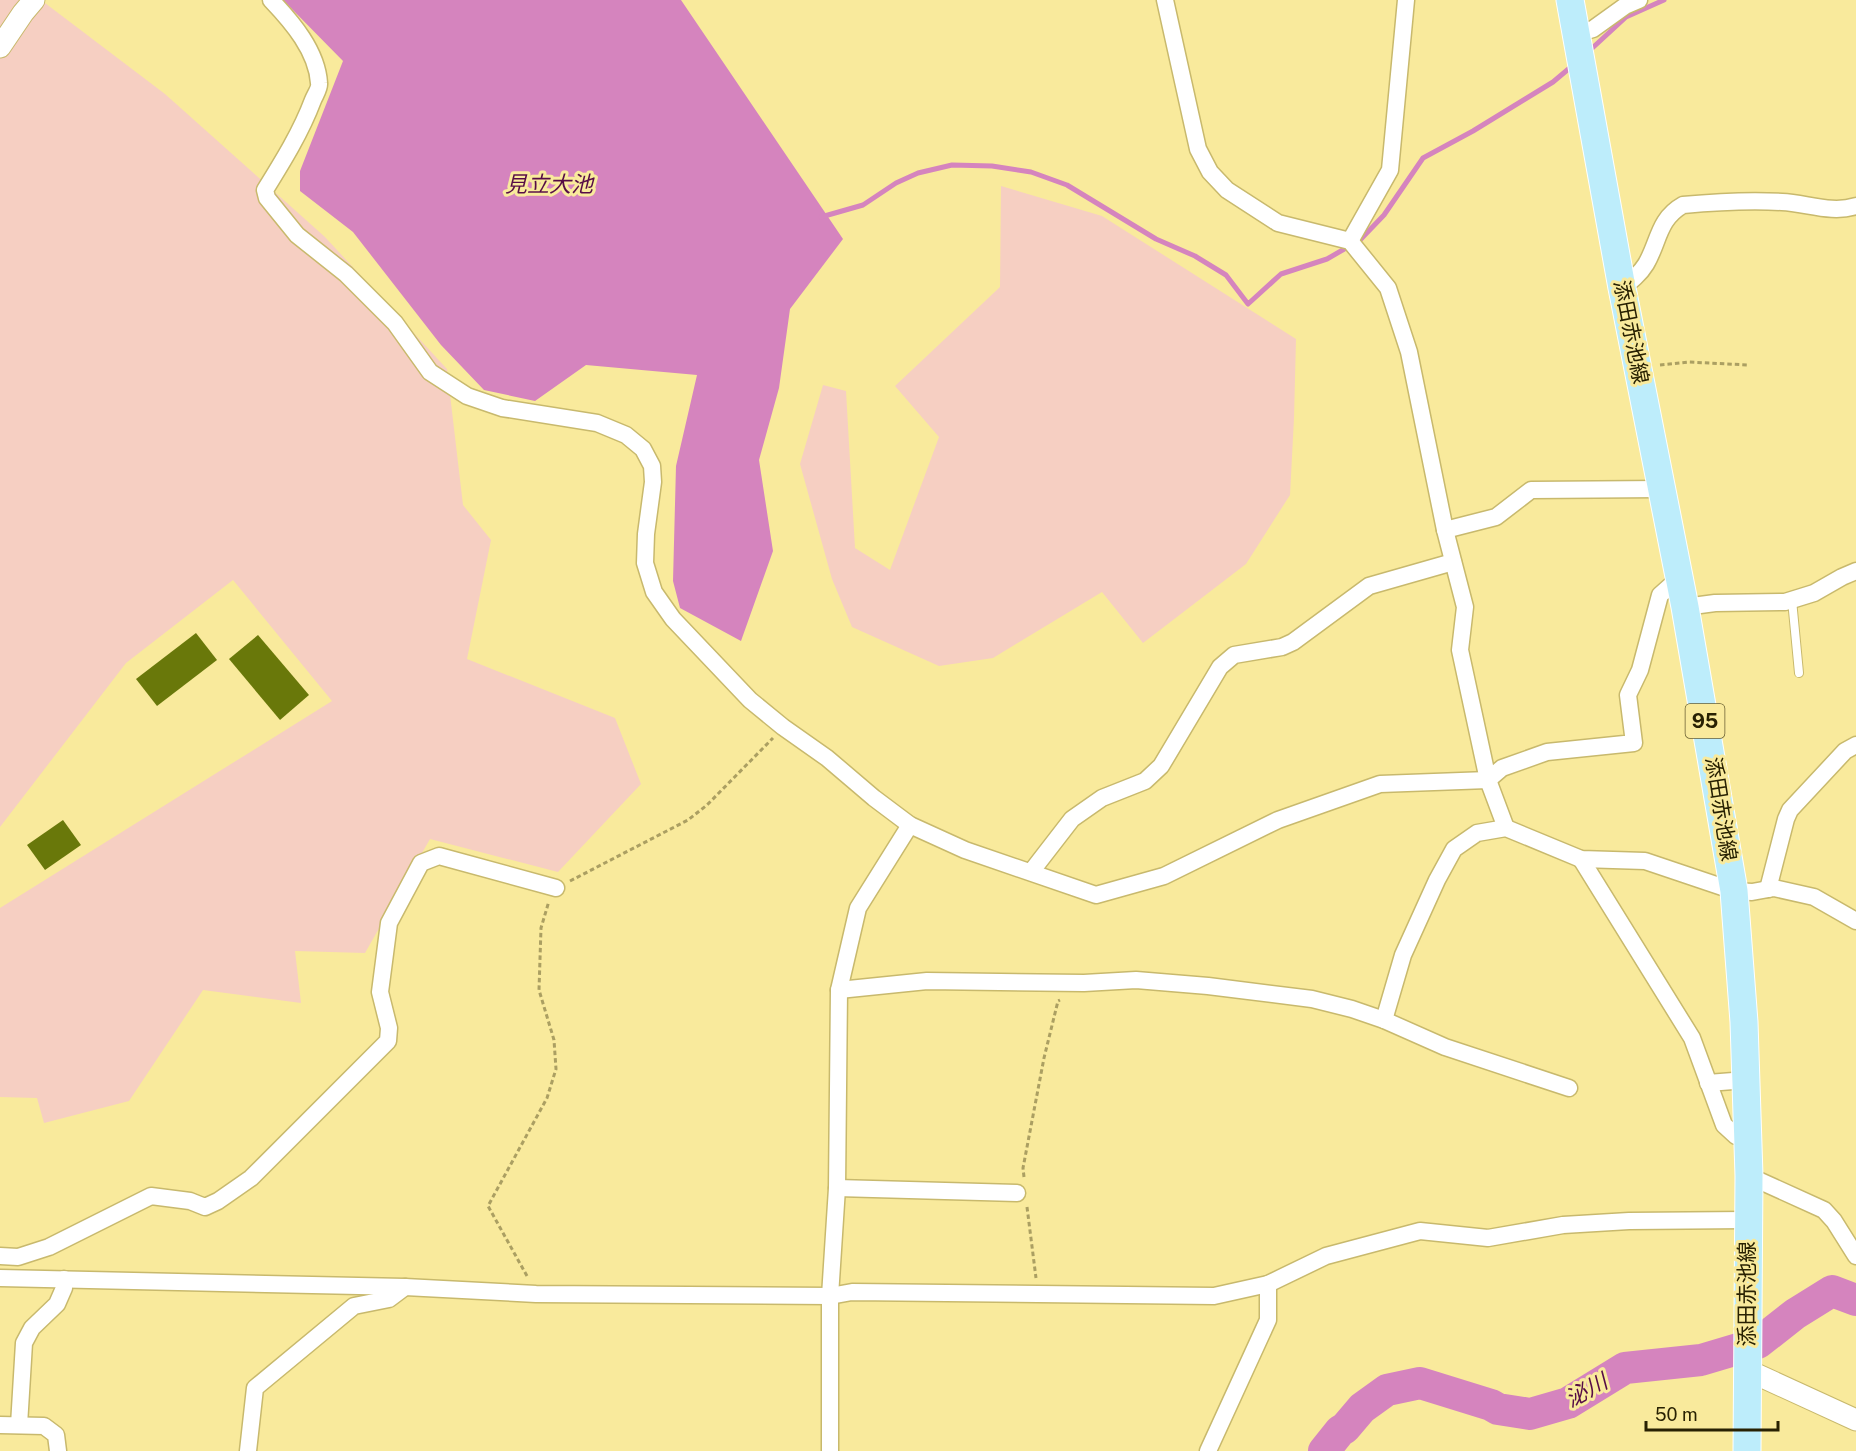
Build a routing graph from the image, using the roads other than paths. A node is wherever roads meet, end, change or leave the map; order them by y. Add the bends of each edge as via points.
1 (34, 0) edge
2 (271, 0) edge
3 (1165, 0) edge
4 (1406, 0) edge
5 (1570, 0) edge
6 (1639, 0) edge
7 (1576, 34) junction
8 (0, 48) edge
9 (1856, 206) edge
10 (1350, 241) junction
11 (1622, 288) junction
12 (1661, 489) junction
13 (1445, 530) junction
14 (1453, 562) junction
15 (1856, 571) edge
16 (1678, 579) junction
17 (1792, 600) junction
18 (1685, 607) junction
19 (1799, 673) dead end
20 (1856, 745) edge
21 (1488, 780) junction
22 (910, 825) junction
23 (1506, 828) junction
24 (1581, 859) junction
25 (1030, 872) junction
26 (556, 888) road end
27 (1768, 889) junction
28 (1734, 891) junction
29 (1856, 921) edge
30 (839, 990) junction
31 (1384, 1020) junction
32 (1746, 1080) junction
33 (1708, 1083) junction
34 (1569, 1088) dead end
35 (1748, 1138) junction
36 (1749, 1176) junction
37 (837, 1188) junction
38 (1022, 1191) road end
39 (1747, 1220) junction
40 (0, 1256) edge
41 (1856, 1256) edge
42 (0, 1278) edge
43 (64, 1279) junction
44 (1268, 1284) junction
45 (405, 1287) junction
46 (830, 1296) junction
47 (1748, 1370) junction
48 (1856, 1420) edge
49 (0, 1425) edge
50 (19, 1425) junction
51 (58, 1451) edge
52 (248, 1451) edge
53 (830, 1451) edge
54 (1208, 1451) edge
55 (1747, 1451) edge

1 - 8 street
2 - 22 street via 303,39 320,84 304,125 265,190 267,198 297,235 346,274 395,323 430,372 467,396 502,408 597,423 626,435 643,449 652,466 653,482 645,562 654,592 673,619 750,700
3 - 10 street via 1198,149 1210,172 1227,190 1278,223
4 - 10 street via 1390,170
5 - 7 main road, 添田赤池線 / 95
6 - 7 street via 1593,29
7 - 11 main road, 添田赤池線 / 95
9 - 11 street via 1832,209 1782,202 1683,205 1671,212 1646,263
10 - 13 street via 1388,288 1409,352
11 - 12 main road, 添田赤池線 / 95
12 - 13 street via 1531,490 1496,517
12 - 16 main road, 添田赤池線 / 95
13 - 14 street
14 - 21 street via 1466,607 1460,650
14 - 25 street via 1369,586 1293,642 1234,655 1220,667 1161,766 1145,781 1102,798 1072,819
15 - 17 street
16 - 18 main road, 添田赤池線 / 95
16 - 21 street via 1660,595 1640,670 1628,695 1634,743 1547,752 1503,768
17 - 18 street
17 - 19 lane
18 - 28 main road, 添田赤池線 / 95
20 - 27 street via 1845,751 1790,810
21 - 23 street
21 - 25 street via 1380,784 1278,820 1164,876 1096,895
22 - 25 street via 965,850
22 - 30 street via 858,908
23 - 24 street
23 - 31 street via 1477,834 1454,849 1403,955
24 - 28 street via 1645,861
24 - 33 street via 1692,1038
26 - 40 street via 439,856 421,863 389,923 380,992 389,1028 388,1041 251,1178 205,1207 151,1196 49,1247 18,1257
27 - 28 street
27 - 29 street via 1814,897
28 - 32 main road, 添田赤池線 / 95
30 - 31 street via 927,981 1136,980 1312,999
30 - 37 street
31 - 34 street via 1445,1047
32 - 33 street
32 - 35 main road, 添田赤池線 / 95
33 - 35 street via 1724,1125 1736,1136
35 - 36 main road, 添田赤池線 / 95
36 - 39 main road, 添田赤池線 / 95
36 - 41 street via 1824,1210
37 - 38 street
37 - 46 street
39 - 44 street via 1563,1225 1488,1238 1420,1231 1326,1256
39 - 47 main road, 添田赤池線 / 95
42 - 43 street
43 - 45 street
43 - 50 street via 57,1304 32,1328 24,1343
44 - 46 street via 1214,1296 852,1292
44 - 54 street via 1268,1320
45 - 46 street via 536,1294
45 - 52 street via 389,1299 354,1306 255,1388
46 - 53 street
47 - 48 street
47 - 55 main road, 添田赤池線 / 95
49 - 50 street
50 - 51 street via 44,1426 56,1435

